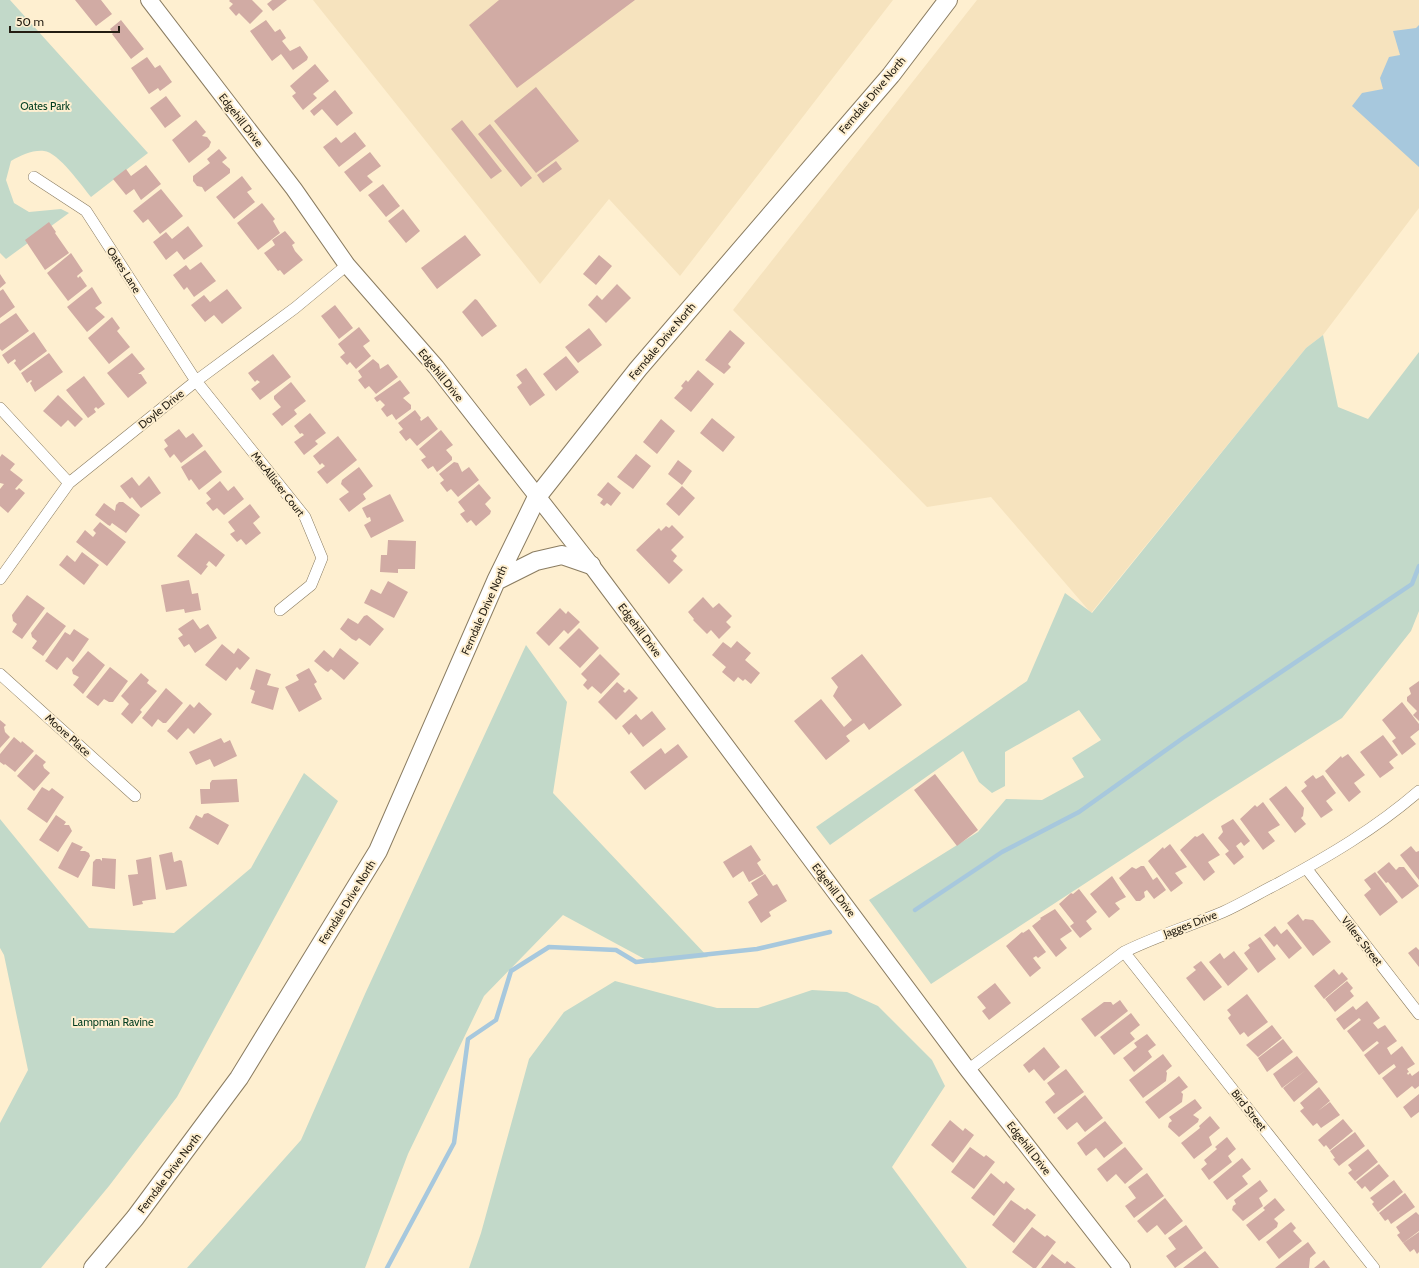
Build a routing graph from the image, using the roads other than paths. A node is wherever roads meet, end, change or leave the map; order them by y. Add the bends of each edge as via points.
1 (148, 0) edge
2 (948, 0) edge
3 (34, 177) dead end
4 (347, 265) junction
5 (196, 381) junction
6 (0, 408) edge
7 (69, 483) junction
8 (537, 497) junction
9 (591, 565) junction
10 (0, 579) edge
11 (496, 580) junction
12 (280, 610) dead end
13 (0, 674) edge
14 (1419, 791) edge
15 (135, 796) dead end
16 (1306, 868) junction
17 (1124, 952) junction
18 (1419, 1014) edge
19 (968, 1070) junction
20 (93, 1268) edge
21 (1122, 1268) edge
22 (1374, 1268) edge

1 - 4 street, Edgehill Drive via 294,189
2 - 8 main road, Ferndale Drive North via 891,74 638,369
3 - 5 street, Oates Lane via 86,211
4 - 5 street, Doyle Drive via 295,308
4 - 8 street, Edgehill Drive via 436,367
5 - 7 street, Doyle Drive
5 - 12 street, MacAllister Court via 305,517 322,558 311,585
6 - 7 street
7 - 10 street, Doyle Drive
8 - 9 street, Edgehill Drive
8 - 11 main road, Ferndale Drive North
9 - 11 main road via 562,555 536,561
9 - 19 street, Edgehill Drive
11 - 20 main road, Ferndale Drive North via 378,851 239,1078 134,1218
13 - 15 street, Moore Place
14 - 16 street, Jagges Drive via 1355,841
16 - 17 street, Jagges Drive via 1225,911 1148,940
16 - 18 street, Villers Street
17 - 19 street, Jagges Drive
17 - 22 street, Bird Street
19 - 21 street, Edgehill Drive

